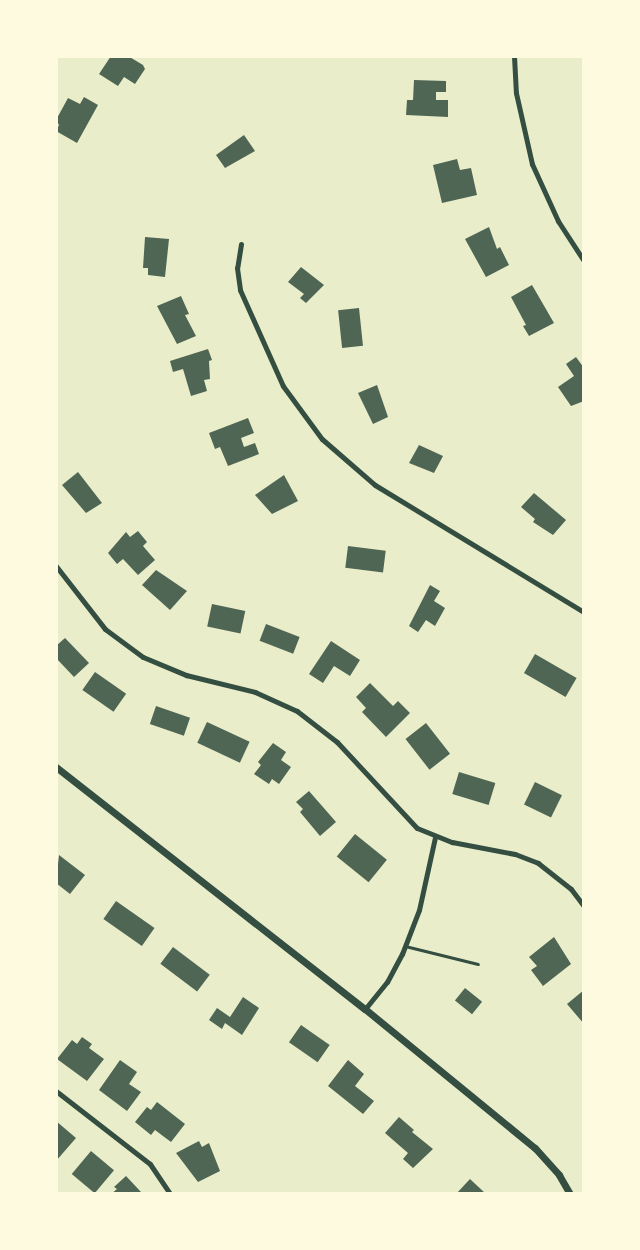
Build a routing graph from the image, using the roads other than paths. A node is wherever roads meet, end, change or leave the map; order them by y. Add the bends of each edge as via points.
1 (514, 56) edge
2 (241, 244) dead end
3 (584, 261) edge
4 (56, 566) edge
5 (584, 612) edge
6 (56, 767) edge
7 (435, 837) junction
8 (584, 906) edge
9 (405, 946) junction
10 (478, 964) dead end
11 (365, 1009) junction
12 (56, 1091) edge
13 (170, 1194) edge
14 (570, 1194) edge

1 - 3 street via 516,93 532,164 558,221
2 - 5 street via 240,290 283,386 322,439 375,485
4 - 7 street via 90,613 121,643 165,668 255,692 297,711 337,742 404,817
6 - 11 street
7 - 8 street via 538,863
7 - 9 street
9 - 10 lane
9 - 11 street via 387,982
11 - 14 street via 535,1148
12 - 13 street via 150,1164

